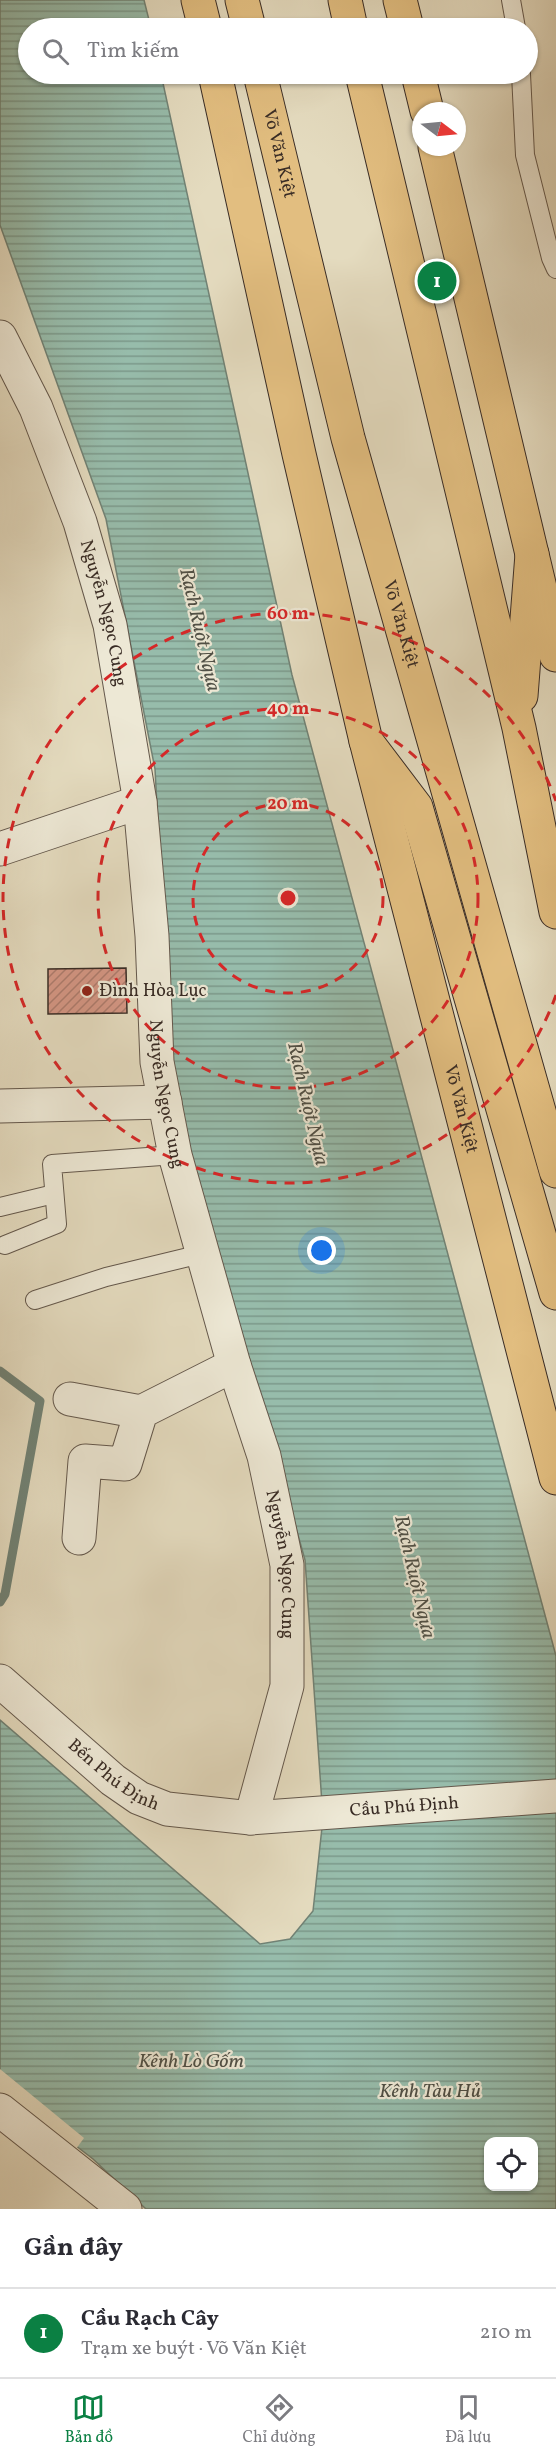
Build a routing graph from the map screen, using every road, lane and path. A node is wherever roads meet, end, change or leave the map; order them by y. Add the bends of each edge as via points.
1 (198, 0) edge
2 (242, 0) edge
3 (345, 0) edge
4 (400, 0) edge
5 (511, 0) edge
6 (202, 18) edge
7 (246, 18) edge
8 (349, 18) edge
9 (404, 18) edge
10 (514, 18) edge
11 (216, 84) edge
12 (262, 84) edge
13 (364, 84) edge
14 (420, 84) edge
15 (521, 84) edge
16 (425, 102) edge
17 (437, 156) edge
18 (556, 269) edge
19 (0, 337) edge
20 (532, 554) junction
21 (556, 655) edge
22 (519, 728) junction
23 (366, 741) junction
24 (140, 802) junction
25 (0, 849) edge
26 (556, 912) edge
27 (165, 1102) junction
28 (0, 1106) edge
29 (175, 1155) junction
30 (556, 1171) edge
31 (54, 1194) junction
32 (0, 1206) edge
33 (5, 1245) dead end
34 (201, 1254) junction
35 (556, 1293) edge
36 (35, 1300) dead end
37 (234, 1365) junction
38 (70, 1399) dead end
39 (141, 1412) junction
40 (556, 1478) edge
41 (79, 1538) dead end
42 (0, 1681) edge
43 (556, 1796) edge
44 (251, 1818) junction
45 (0, 2110) edge
46 (117, 2207) edge

1 - 6 main road
2 - 7 main road
3 - 8 main road
4 - 9 main road
5 - 10 lane
11 - 23 main road, Võ Văn Kiệt
12 - 30 main road, Võ Văn Kiệt via 348,438
13 - 22 main road
14 - 16 main road
15 - 18 lane via 525,155
17 - 20 main road
19 - 24 street, Nguyễn Ngọc Cung via 36,408 80,522 110,625
20 - 21 main road
20 - 22 main road
22 - 26 main road
23 - 35 main road, Võ Văn Kiệt via 416,807
23 - 40 main road, Võ Văn Kiệt
24 - 25 street
24 - 27 street, Nguyễn Ngọc Cung via 152,936 157,1062
27 - 28 street
27 - 29 street, Nguyễn Ngọc Cung
29 - 31 lane via 52,1164
29 - 34 street, Nguyễn Ngọc Cung
31 - 32 lane
31 - 33 lane via 57,1224
34 - 36 lane via 106,1277
34 - 37 street, Nguyễn Ngọc Cung
37 - 39 street
37 - 44 street, Nguyễn Ngọc Cung via 264,1456 286,1565 287,1686
38 - 39 street
39 - 41 street via 125,1464 85,1461
42 - 44 street, Bến Phú Định via 139,1798 167,1809
43 - 44 street, Cầu Phú Định
45 - 46 street

